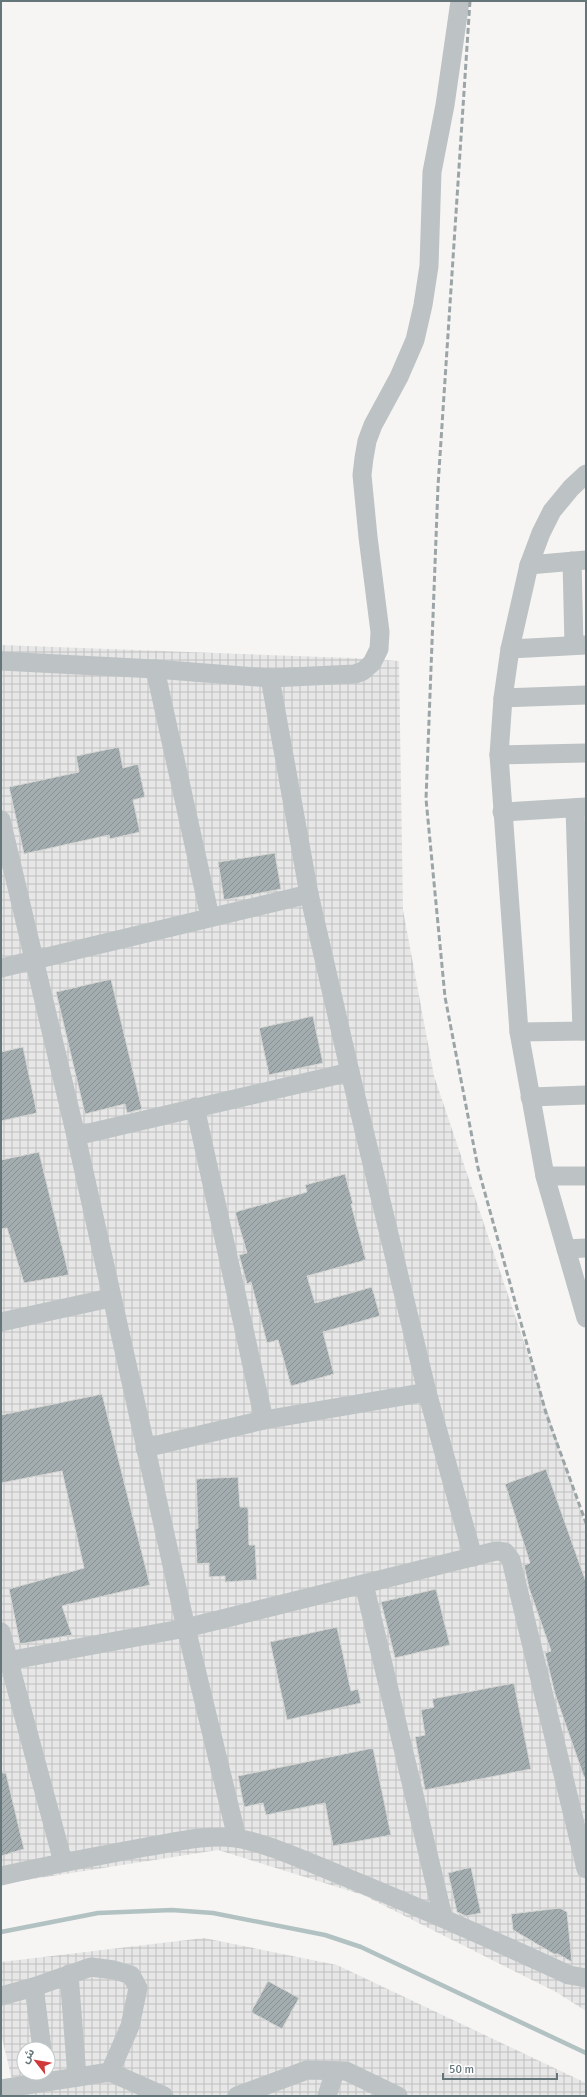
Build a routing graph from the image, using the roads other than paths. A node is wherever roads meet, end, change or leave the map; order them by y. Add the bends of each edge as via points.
1 (460, 1) edge
2 (586, 474) edge
3 (579, 561) edge
4 (529, 565) junction
5 (580, 645) edge
6 (510, 648) junction
7 (1, 661) edge
8 (155, 668) junction
9 (270, 678) junction
10 (586, 695) edge
11 (502, 698) junction
12 (586, 753) edge
13 (499, 755) junction
14 (580, 808) edge
15 (502, 812) junction
16 (1, 820) edge
17 (581, 860) edge
18 (309, 894) junction
19 (582, 909) edge
20 (210, 917) junction
21 (33, 961) junction
22 (583, 963) edge
23 (1, 968) edge
24 (584, 1031) edge
25 (519, 1032) junction
26 (350, 1072) junction
27 (586, 1095) edge
28 (530, 1097) junction
29 (195, 1107) junction
30 (76, 1136) junction
31 (545, 1176) junction
32 (586, 1176) edge
33 (586, 1248) edge
34 (566, 1249) junction
35 (110, 1298) junction
36 (583, 1298) edge
37 (586, 1318) edge
38 (1, 1322) edge
39 (428, 1392) junction
40 (264, 1420) junction
41 (145, 1448) junction
42 (474, 1558) junction
43 (364, 1584) junction
44 (186, 1628) junction
45 (1, 1632) edge
46 (8, 1661) junction
47 (237, 1838) junction
48 (63, 1862) junction
49 (586, 1869) edge
50 (1, 1876) edge
51 (442, 1917) junction
52 (69, 1974) junction
53 (586, 1978) edge
54 (34, 1986) junction
55 (1, 1996) edge
56 (41, 2041) edge
57 (335, 2071) junction
58 (110, 2072) junction
59 (77, 2077) junction
60 (56, 2078) edge
61 (34, 2081) edge
62 (1, 2089) edge
63 (164, 2096) edge
64 (237, 2096) edge
65 (328, 2096) edge
66 (398, 2096) edge

1 - 9 street via 432,172 429,266 423,305 415,340 399,377 373,425 364,458 362,475 380,632 379,649 372,663 355,674
2 - 4 street via 552,511
3 - 4 street
3 - 5 street
4 - 6 street
5 - 6 street
6 - 11 street
7 - 8 street
8 - 9 street
8 - 20 street
9 - 18 street
10 - 11 street
11 - 13 street
12 - 13 street
13 - 15 street
14 - 15 street
14 - 17 street
15 - 25 street
16 - 21 street
17 - 19 street
18 - 20 street
18 - 26 street
19 - 22 street
20 - 21 street
21 - 23 street
21 - 30 street
22 - 24 street
24 - 25 street
25 - 28 street
26 - 29 street
26 - 39 street
27 - 28 street
28 - 31 street
29 - 30 street
29 - 40 street
30 - 35 street
31 - 32 street
31 - 34 street
33 - 34 street
34 - 36 street
35 - 38 street
35 - 41 street
36 - 37 street
39 - 40 street
39 - 42 street
40 - 41 street
41 - 44 street
42 - 43 street
42 - 49 street via 496,1551 505,1552 511,1560
43 - 44 street
43 - 51 street
44 - 46 street
44 - 47 street
45 - 46 street
46 - 48 street
47 - 48 street via 193,1839
47 - 51 street via 318,1866
48 - 50 street
51 - 53 street via 569,1975
52 - 54 street
52 - 58 street via 90,1967 114,1970 131,1975 138,1988 130,2026
52 - 59 street
54 - 55 street
54 - 56 street
57 - 64 street via 308,2070
57 - 65 street
57 - 66 street via 346,2071
58 - 59 street
58 - 63 street
59 - 60 street
61 - 62 street

